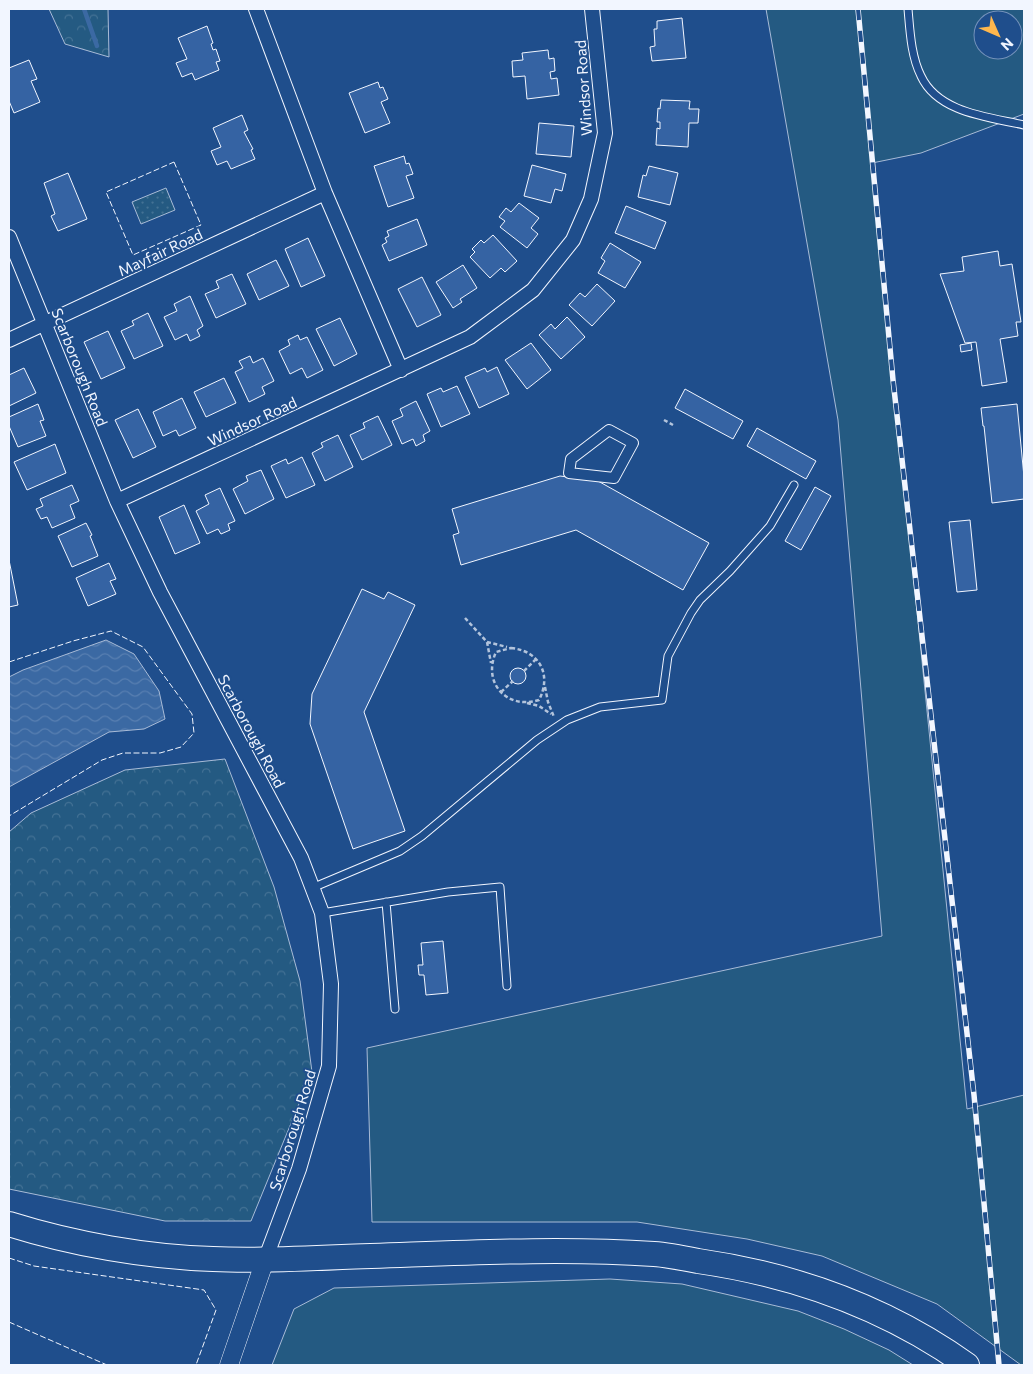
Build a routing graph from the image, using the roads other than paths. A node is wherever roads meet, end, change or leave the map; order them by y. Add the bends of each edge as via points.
1 (256, 9) edge
2 (592, 9) edge
3 (908, 9) edge
4 (1024, 125) edge
5 (326, 193) junction
6 (9, 237) edge
7 (44, 324) junction
8 (9, 340) edge
9 (401, 370) junction
10 (633, 443) joint
11 (794, 485) dead end
12 (117, 501) junction
13 (312, 888) junction
14 (386, 902) junction
15 (322, 913) junction
16 (507, 986) dead end
17 (395, 1009) dead end
18 (9, 1224) edge
19 (265, 1260) junction
20 (229, 1365) edge
21 (968, 1365) edge

1 - 5 street
2 - 9 street, Windsor Road via 605,133 591,199 573,240 533,290 470,337
3 - 4 lane via 914,57 921,77 937,96 970,113
5 - 7 street, Mayfair Road
5 - 9 street
6 - 7 street, Scarborough Road
7 - 8 street, Mayfair Road
7 - 12 street, Scarborough Road
9 - 12 street, Windsor Road
10 - 10 street via 614,478 569,473 571,459 609,430
11 - 13 lane via 770,526 692,612 668,656 662,700 600,707 566,720 536,740 400,851
12 - 13 street, Scarborough Road via 160,592 301,858
13 - 15 street, Scarborough Road
14 - 15 lane
14 - 16 lane via 500,887
14 - 17 lane
15 - 19 street, Scarborough Road via 331,984 329,1066 299,1169
18 - 19 highway via 142,1253
19 - 20 street
19 - 21 highway via 551,1250 656,1254 780,1277 863,1306 908,1327

